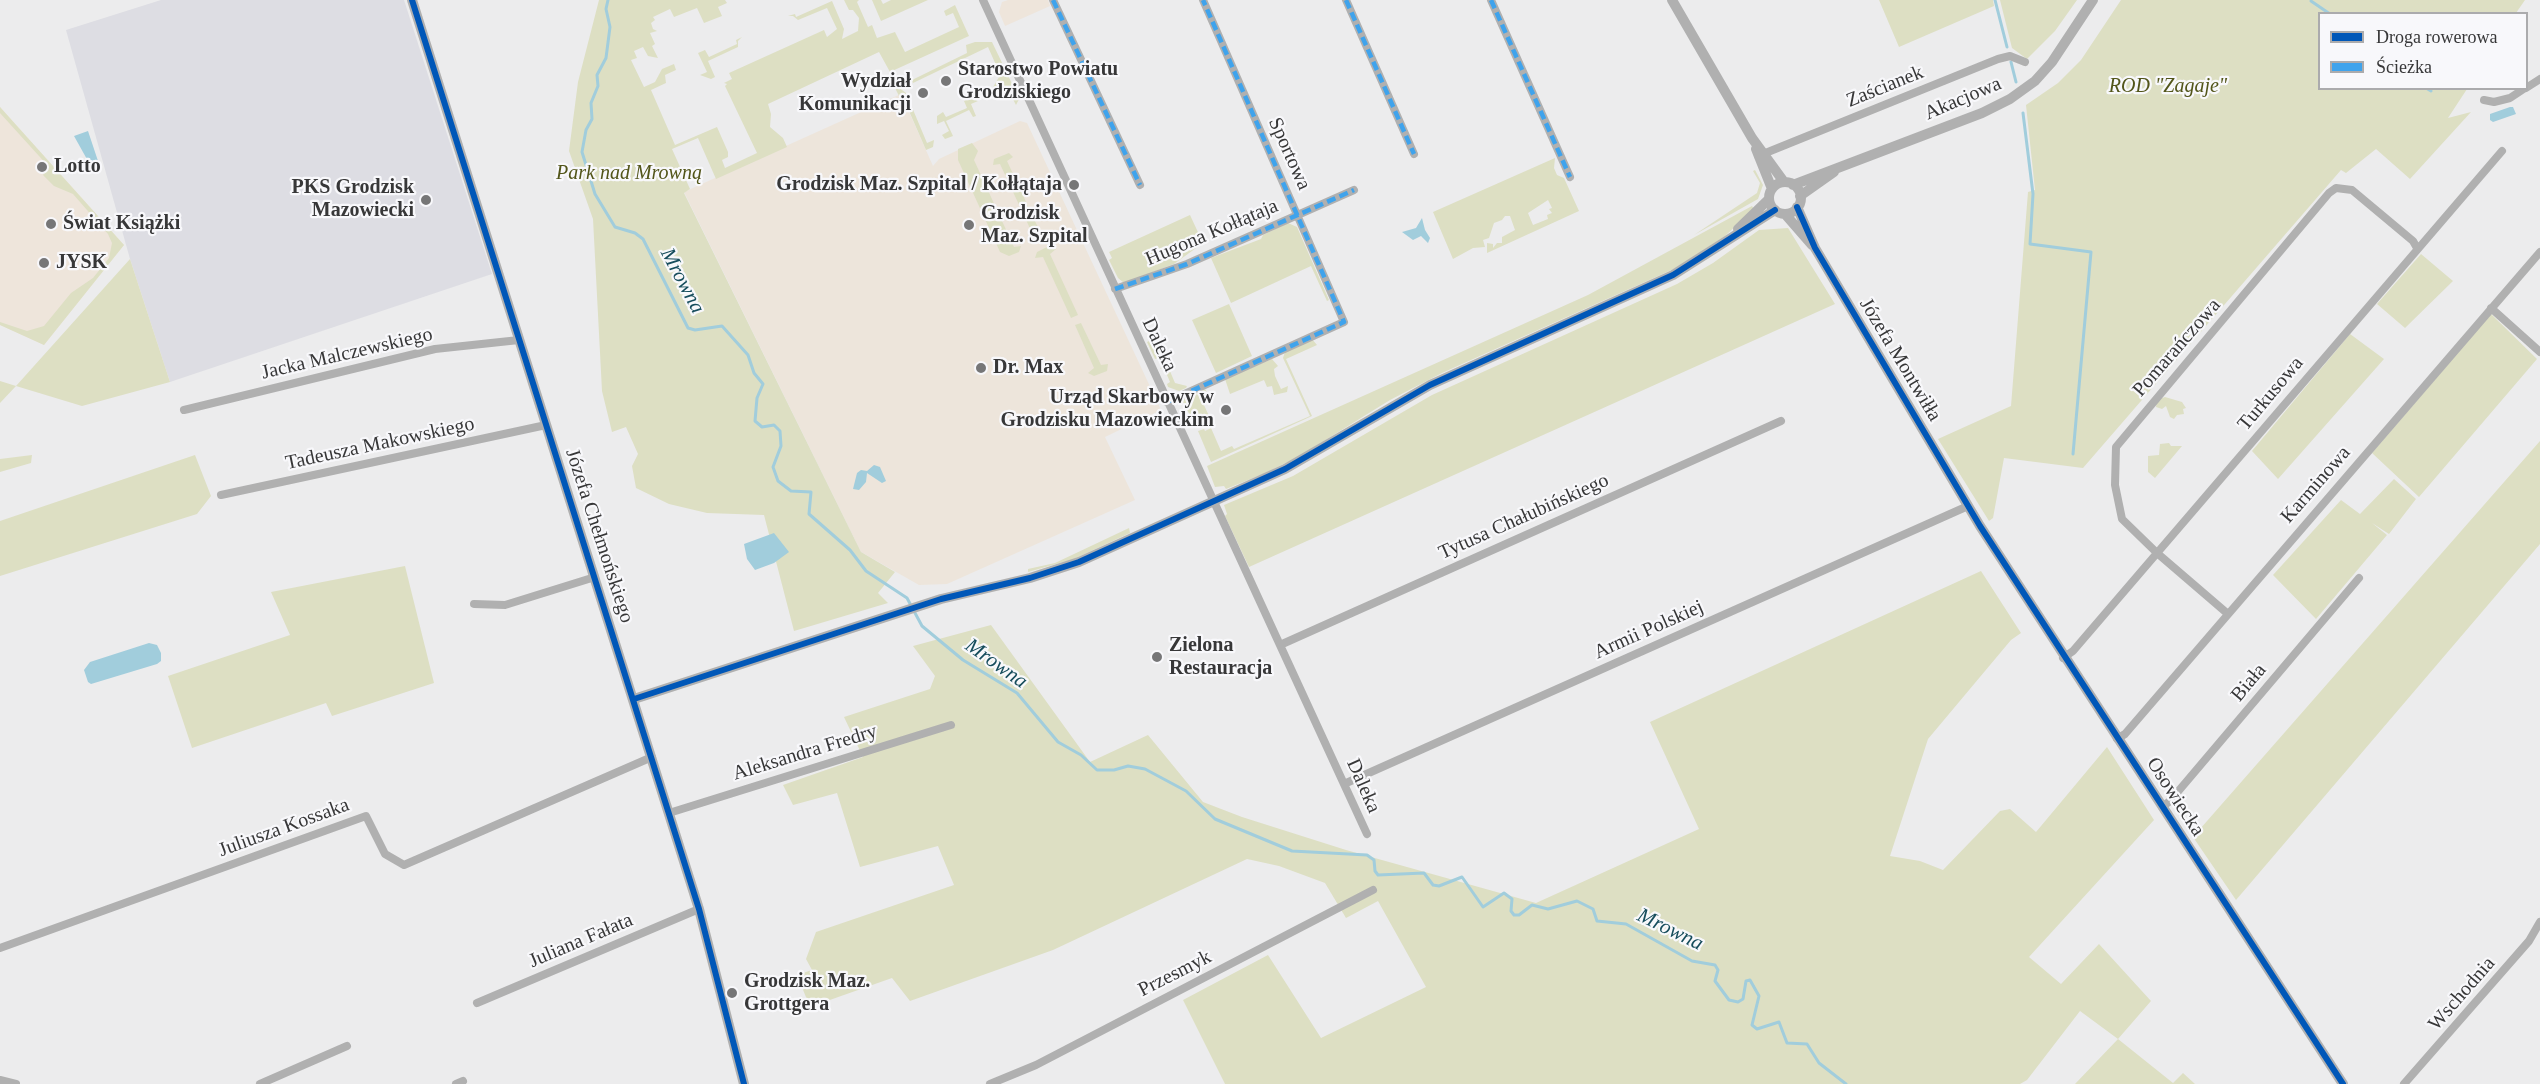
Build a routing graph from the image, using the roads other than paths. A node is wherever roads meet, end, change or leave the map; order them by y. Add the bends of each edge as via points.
1 (412, 0) edge
2 (1053, 0) edge
3 (1203, 0) edge
4 (1346, 0) edge
5 (1491, 0) edge
6 (1672, 0) edge
7 (2093, 0) edge
8 (985, 1) edge
9 (2025, 62) dead end
10 (2523, 90) edge
11 (2484, 100) dead end
12 (2502, 151) dead end
13 (1414, 154) dead end
14 (1761, 155) junction
15 (1842, 167) junction
16 (1570, 177) dead end
17 (1140, 184) dead end
18 (1789, 184) junction
19 (1354, 190) dead end
20 (1771, 194) junction
21 (1800, 196) junction
22 (1797, 207) junction
23 (1780, 212) junction
24 (1298, 215) junction
25 (1730, 238) junction
26 (1815, 248) junction
27 (2417, 248) junction
28 (2540, 252) edge
29 (1115, 289) junction
30 (2491, 308) junction
31 (519, 340) junction
32 (2540, 352) edge
33 (1167, 402) junction
34 (184, 410) dead end
35 (1781, 421) dead end
36 (546, 425) junction
37 (221, 495) dead end
38 (1212, 500) junction
39 (1968, 506) junction
40 (1980, 526) joint
41 (2157, 553) junction
42 (595, 577) junction
43 (2359, 578) dead end
44 (474, 604) dead end
45 (2228, 614) junction
46 (1280, 645) junction
47 (2063, 658) junction
48 (634, 699) junction
49 (951, 725) dead end
50 (2117, 739) junction
51 (652, 757) junction
52 (1344, 784) junction
53 (2162, 807) junction
54 (669, 813) junction
55 (1367, 834) dead end
56 (1373, 890) dead end
57 (699, 909) junction
58 (2540, 922) edge
59 (0, 948) edge
60 (477, 1003) dead end
61 (347, 1046) dead end
62 (0, 1080) edge
63 (16, 1084) edge
64 (260, 1084) edge
65 (743, 1084) edge
66 (990, 1084) edge
67 (2343, 1084) edge
68 (2404, 1084) edge

1 - 31 street, Józefa Chełmońskiego
2 - 17 street
3 - 24 street, Sportowa
4 - 13 street
5 - 16 street
6 - 14 street
7 - 15 street, Akacjowa via 2052,62 2021,92 1982,113
8 - 29 street, Daleka
9 - 14 street, Zaścianek via 2010,57 1998,59
10 - 11 street via 2510,98
12 - 27 street, Turkusowa
14 - 18 street
14 - 20 street
15 - 18 street, Akacjowa
15 - 21 street, Akacjowa
18 - 20 street, Akacjowa
18 - 21 street
19 - 24 street, Hugona Kołłątaja
20 - 23 street, Józefa Montwiłła
20 - 25 street, Akacjowa
21 - 22 street
22 - 23 street
22 - 26 street, Józefa Montwiłła
23 - 25 street
23 - 26 street, Józefa Montwiłła
24 - 29 street, Hugona Kołłątaja via 1187,264
24 - 33 street, Sportowa via 1344,322
25 - 38 street via 1673,275 1430,385 1285,470
26 - 39 street, Józefa Montwiłła
27 - 41 street, Turkusowa
27 - 41 street, Pomarańczowa via 2352,190 2336,188 2329,193 2116,447 2115,485 2122,519
28 - 30 street, Karminowa
29 - 33 street, Daleka
30 - 32 street
30 - 45 street, Karminowa
31 - 34 street, Jacka Malczewskiego via 435,349
31 - 36 street, Józefa Chełmońskiego
33 - 38 street, Daleka
35 - 46 street, Tytusa Chałubińskiego
36 - 37 street, Tadeusza Makowskiego
36 - 42 street, Józefa Chełmońskiego
38 - 46 street, Daleka
38 - 48 street via 1058,570 924,604
39 - 40 street, Józefa Montwiłła
39 - 52 street, Armii Polskiej
40 - 47 street, Osowiecka
41 - 45 street, Pomarańczowa
41 - 47 street, Turkusowa
42 - 44 street via 505,605
42 - 48 street, Józefa Chełmońskiego
43 - 53 street, Biała
45 - 50 street, Karminowa
46 - 52 street, Daleka
47 - 50 street, Osowiecka
48 - 51 street, Józefa Chełmońskiego
49 - 54 street, Aleksandra Fredry
50 - 53 street, Osowiecka
51 - 54 street, Józefa Chełmońskiego
51 - 59 street, Juliusza Kossaka via 404,865 385,854 366,816
52 - 55 street, Daleka
53 - 67 street, Osowiecka
54 - 57 street, Józefa Chełmońskiego
56 - 66 street, Przesmyk via 1036,1065
57 - 60 street, Juliana Fałata
57 - 65 street, Józefa Chełmońskiego
58 - 68 street, Wschodnia via 2529,941
61 - 64 street
62 - 63 street

